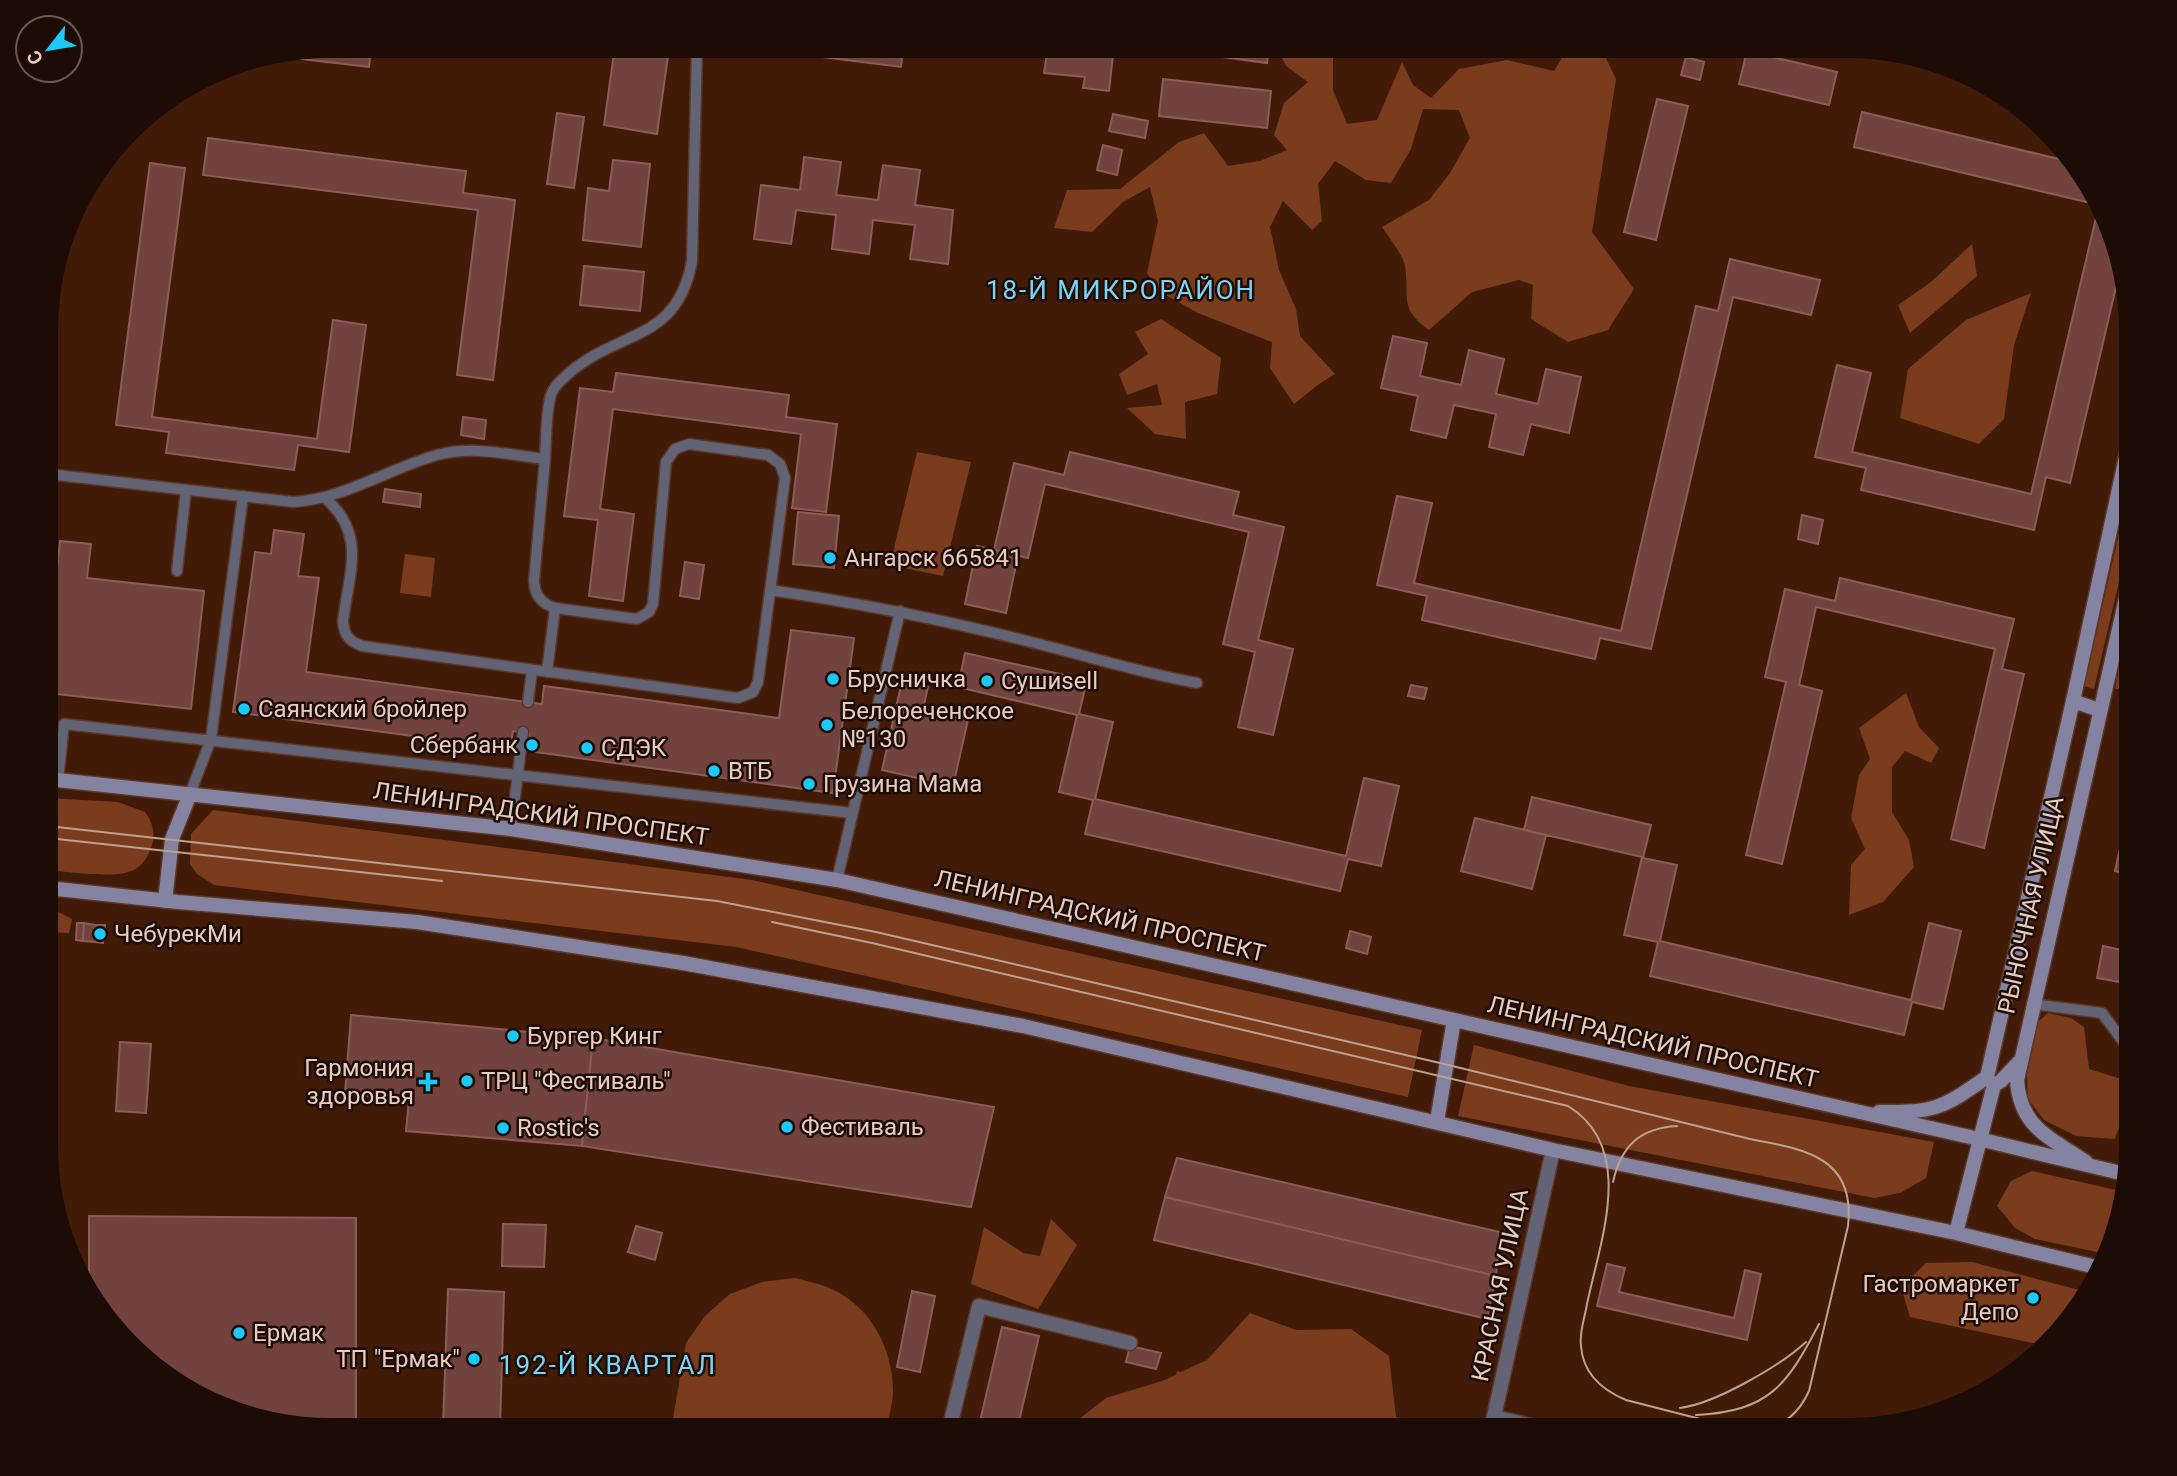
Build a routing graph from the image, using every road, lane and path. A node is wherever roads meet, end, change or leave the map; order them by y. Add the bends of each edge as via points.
1 (697, 58) edge
2 (545, 459) junction
3 (58, 475) edge
4 (2119, 489) edge
5 (186, 490) junction
6 (243, 496) junction
7 (325, 498) junction
8 (177, 571) dead end
9 (770, 590) junction
10 (555, 608) junction
11 (900, 611) junction
12 (2119, 626) edge
13 (532, 670) junction
14 (547, 672) junction
15 (1197, 683) dead end
16 (2073, 701) junction
17 (528, 702) dead end
18 (2099, 710) junction
19 (523, 732) dead end
20 (211, 739) junction
21 (58, 755) edge
22 (518, 774) junction
23 (58, 781) edge
24 (190, 794) junction
25 (852, 813) junction
26 (510, 829) junction
27 (837, 880) junction
28 (58, 889) edge
29 (165, 901) junction
30 (2032, 1004) junction
31 (1454, 1020) junction
32 (2119, 1036) edge
33 (2019, 1062) junction
34 (1990, 1081) junction
35 (1853, 1112) junction
36 (1437, 1121) junction
37 (1979, 1139) junction
38 (1553, 1150) junction
39 (2096, 1168) junction
40 (2118, 1173) edge
41 (1956, 1233) junction
42 (2091, 1266) edge
43 (1130, 1343) dead end
44 (1494, 1415) junction
45 (952, 1418) edge
46 (1493, 1418) edge
47 (1507, 1418) edge

1 - 2 lane via 688,283 664,320 575,368 557,386 551,395
2 - 7 lane via 486,451 438,454
2 - 10 lane via 534,581 539,599
3 - 5 lane
4 - 16 main road, РЫНОЧНАЯ УЛИЦА
5 - 6 lane
5 - 8 lane
6 - 7 lane via 293,502
6 - 20 lane
7 - 13 lane via 339,510 350,530 343,621 354,643
9 - 10 lane via 783,469 768,455 689,444 675,449 666,463 649,612 637,619
9 - 11 lane
9 - 14 lane via 758,682 746,696
10 - 14 lane
11 - 15 lane
11 - 25 lane
12 - 18 main road, РЫНОЧНАЯ УЛИЦА
13 - 14 lane
13 - 17 lane
16 - 18 main road
16 - 34 main road, РЫНОЧНАЯ УЛИЦА
18 - 30 main road, РЫНОЧНАЯ УЛИЦА
19 - 22 lane
20 - 21 lane via 64,724
20 - 22 lane
20 - 24 lane
22 - 25 lane
22 - 26 lane
23 - 24 main road, ЛЕНИНГРАДСКИЙ ПРОСПЕКТ
24 - 26 main road, ЛЕНИНГРАДСКИЙ ПРОСПЕКТ
24 - 29 main road via 172,839
25 - 27 lane
26 - 27 main road, ЛЕНИНГРАДСКИЙ ПРОСПЕКТ
27 - 31 main road, ЛЕНИНГРАДСКИЙ ПРОСПЕКТ
28 - 29 main road
29 - 36 main road via 417,922 682,963 1023,1026
30 - 32 lane via 2102,1013
30 - 33 main road, РЫНОЧНАЯ УЛИЦА
31 - 35 main road, ЛЕНИНГРАДСКИЙ ПРОСПЕКТ
31 - 36 main road
33 - 34 main road via 2001,1081
33 - 39 main road, РЫНОЧНАЯ УЛИЦА via 2018,1098 2028,1119
34 - 35 main road via 1932,1109
34 - 37 main road, РЫНОЧНАЯ УЛИЦА
35 - 37 main road, ЛЕНИНГРАДСКИЙ ПРОСПЕКТ
36 - 38 main road
37 - 39 main road, ЛЕНИНГРАДСКИЙ ПРОСПЕКТ
37 - 41 main road, РЫНОЧНАЯ УЛИЦА
38 - 41 main road
38 - 44 street, КРАСНАЯ УЛИЦА
39 - 40 main road, ЛЕНИНГРАДСКИЙ ПРОСПЕКТ
41 - 42 main road
43 - 45 street via 979,1306
44 - 46 street, КРАСНАЯ УЛИЦА
44 - 47 lane

